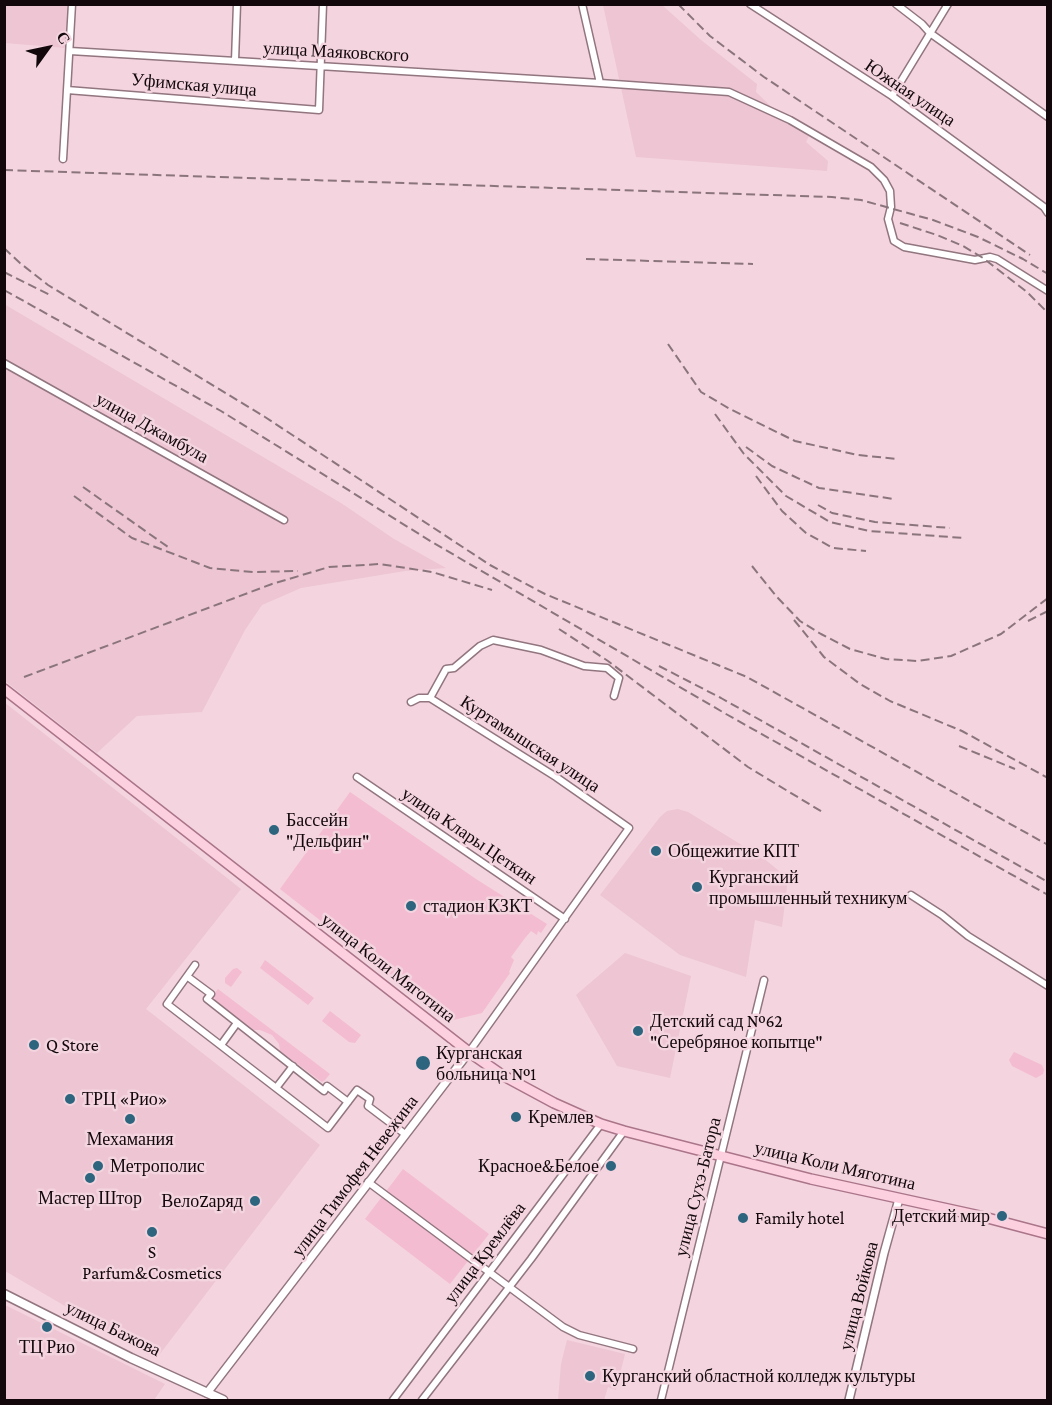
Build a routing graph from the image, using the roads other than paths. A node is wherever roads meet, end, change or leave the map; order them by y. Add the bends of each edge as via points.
1 (72, 4) edge
2 (237, 4) edge
3 (323, 4) edge
4 (582, 4) edge
5 (750, 4) edge
6 (896, 4) edge
7 (948, 4) edge
8 (930, 33) junction
9 (70, 51) junction
10 (235, 61) junction
11 (321, 66) junction
12 (600, 83) junction
13 (67, 90) junction
14 (892, 96) junction
15 (1047, 117) edge
16 (63, 159) dead end
17 (1047, 213) edge
18 (1047, 291) edge
19 (4, 363) edge
20 (284, 520) dead end
21 (4, 689) edge
22 (614, 696) dead end
23 (430, 698) junction
24 (411, 702) dead end
25 (357, 777) dead end
26 (629, 828) joint
27 (911, 895) dead end
28 (565, 919) junction
29 (195, 965) dead end
30 (188, 977) junction
31 (764, 980) dead end
32 (1047, 986) edge
33 (237, 1023) junction
34 (221, 1045) junction
35 (469, 1052) junction
36 (293, 1066) junction
37 (276, 1088) junction
38 (348, 1102) junction
39 (601, 1124) junction
40 (624, 1131) junction
41 (405, 1134) junction
42 (721, 1155) junction
43 (368, 1182) junction
44 (899, 1198) junction
45 (1047, 1234) edge
46 (489, 1272) junction
47 (509, 1287) junction
48 (4, 1294) edge
49 (633, 1349) dead end
50 (207, 1393) junction
51 (223, 1401) edge
52 (393, 1401) edge
53 (422, 1401) edge
54 (661, 1401) edge
55 (849, 1401) edge

1 - 9 street
2 - 10 street
3 - 11 street
4 - 12 street
5 - 14 street, Южная улица
6 - 8 street
7 - 8 street
8 - 14 street
8 - 15 street
9 - 10 street, улица Маяковского
9 - 13 street
10 - 11 street, улица Маяковского
11 - 12 street, улица Маяковского
11 - 13 street, Уфимская улица via 319,110
12 - 18 street, улица Маяковского via 729,92 790,120 871,167 884,180 890,191 888,219 894,241 904,247 951,256 997,259
13 - 16 street
14 - 17 street, Южная улица
19 - 20 street, улица Джамбула
21 - 35 main road, улица Коли Мяготина
22 - 23 street via 619,678 607,668 584,666 541,650 493,640 454,668 446,669
23 - 24 street
23 - 26 street, Куртамышская улица
25 - 28 street, улица Клары Цеткин
26 - 28 street, улица Тимофея Невежина
27 - 32 street
28 - 35 street, улица Тимофея Невежина
29 - 30 street
30 - 33 street via 211,994 207,999
30 - 34 street via 167,1004
31 - 42 street, улица Сухэ-Батора
33 - 34 street
33 - 36 street
34 - 37 street
35 - 39 main road, улица Коли Мяготина via 502,1075
35 - 41 street, улица Тимофея Невежина
36 - 37 street
36 - 38 street via 324,1091 327,1086
37 - 38 street via 328,1128
38 - 41 street via 357,1089 370,1099 369,1106
39 - 40 main road, улица Коли Мяготина
39 - 46 street, улица Кремлёва
40 - 42 main road, улица Коли Мяготина
40 - 47 street
41 - 43 street, улица Тимофея Невежина
42 - 44 main road, улица Коли Мяготина
42 - 54 street, улица Сухэ-Батора
43 - 46 street
43 - 50 street, улица Тимофея Невежина
44 - 45 main road, улица Коли Мяготина
44 - 55 street, улица Войкова
46 - 47 street
46 - 52 street, улица Кремлёва
47 - 49 street via 562,1327
47 - 53 street
48 - 50 main road, улица Бажова
50 - 51 main road, улица Бажова

